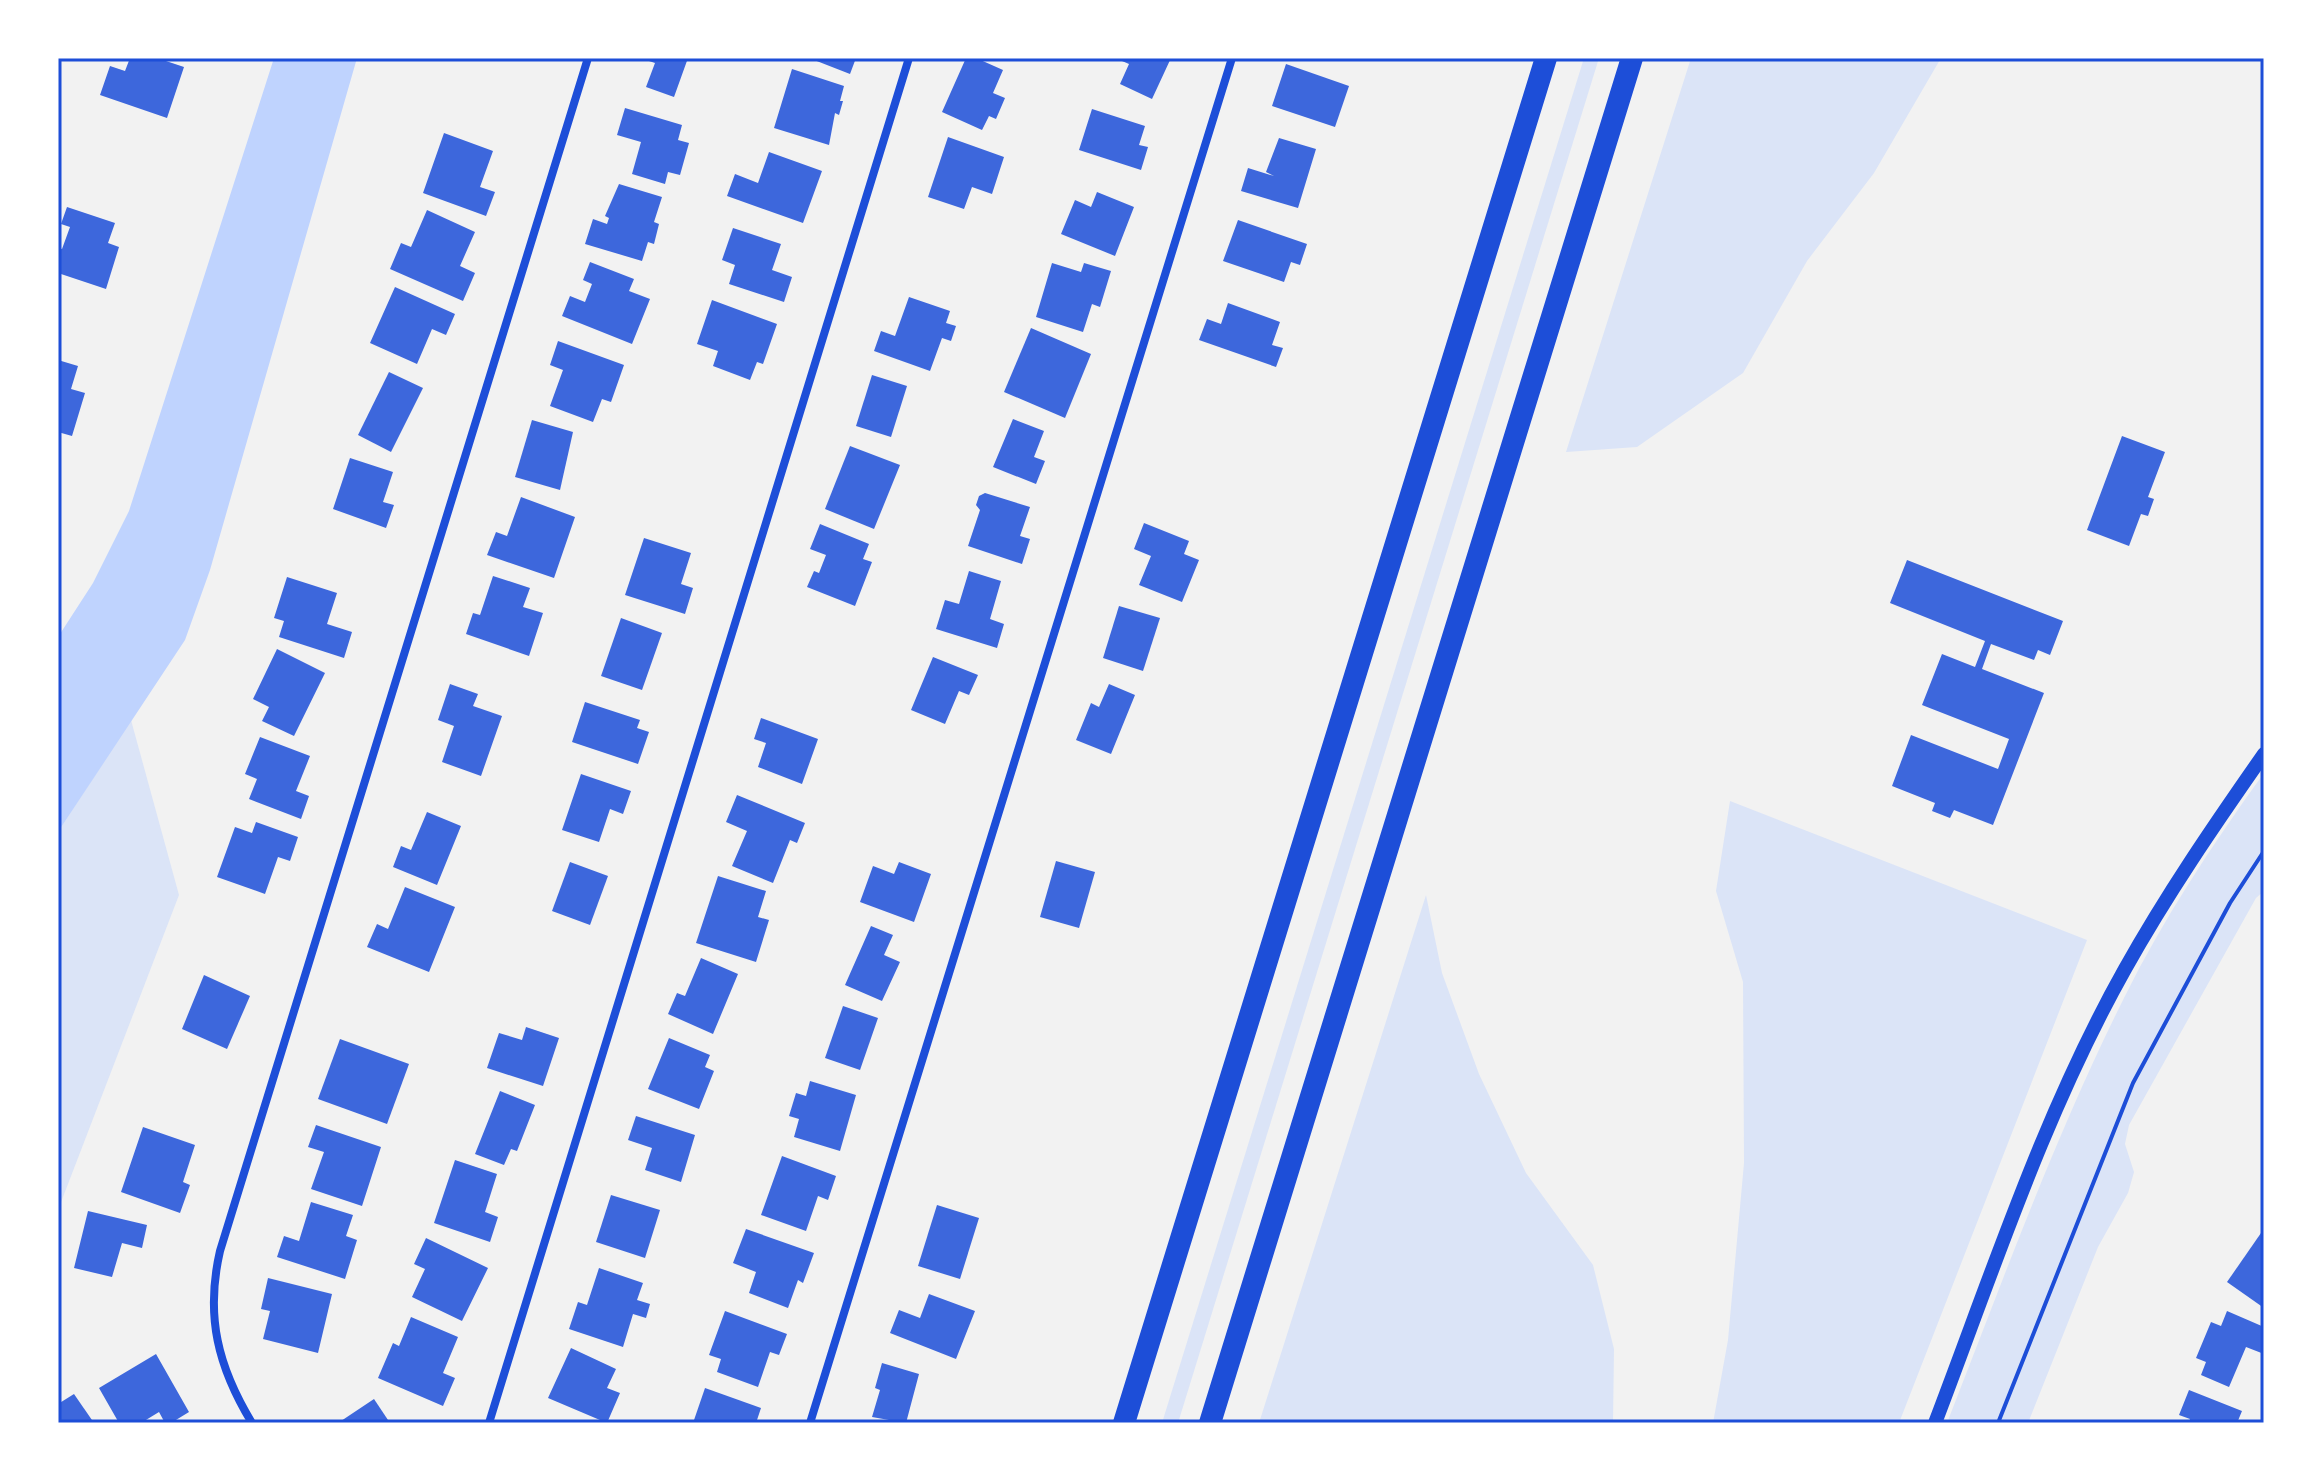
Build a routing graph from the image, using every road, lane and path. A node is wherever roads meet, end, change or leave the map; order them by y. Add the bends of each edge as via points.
1 (588, 58) edge
2 (909, 58) edge
3 (1232, 58) edge
4 (1546, 58) edge
5 (1632, 58) edge
6 (2264, 754) edge
7 (2264, 851) edge
8 (252, 1423) edge
9 (489, 1423) edge
10 (810, 1423) edge
11 (1124, 1423) edge
12 (1210, 1423) edge
13 (1935, 1423) edge
14 (1998, 1423) edge

1 - 8 street via 220,1251 212,1298 214,1335 224,1371
2 - 9 street
3 - 10 street
4 - 11 highway
5 - 12 highway
6 - 13 street via 2179,879 2095,1027
7 - 14 path via 2230,903 2133,1083

